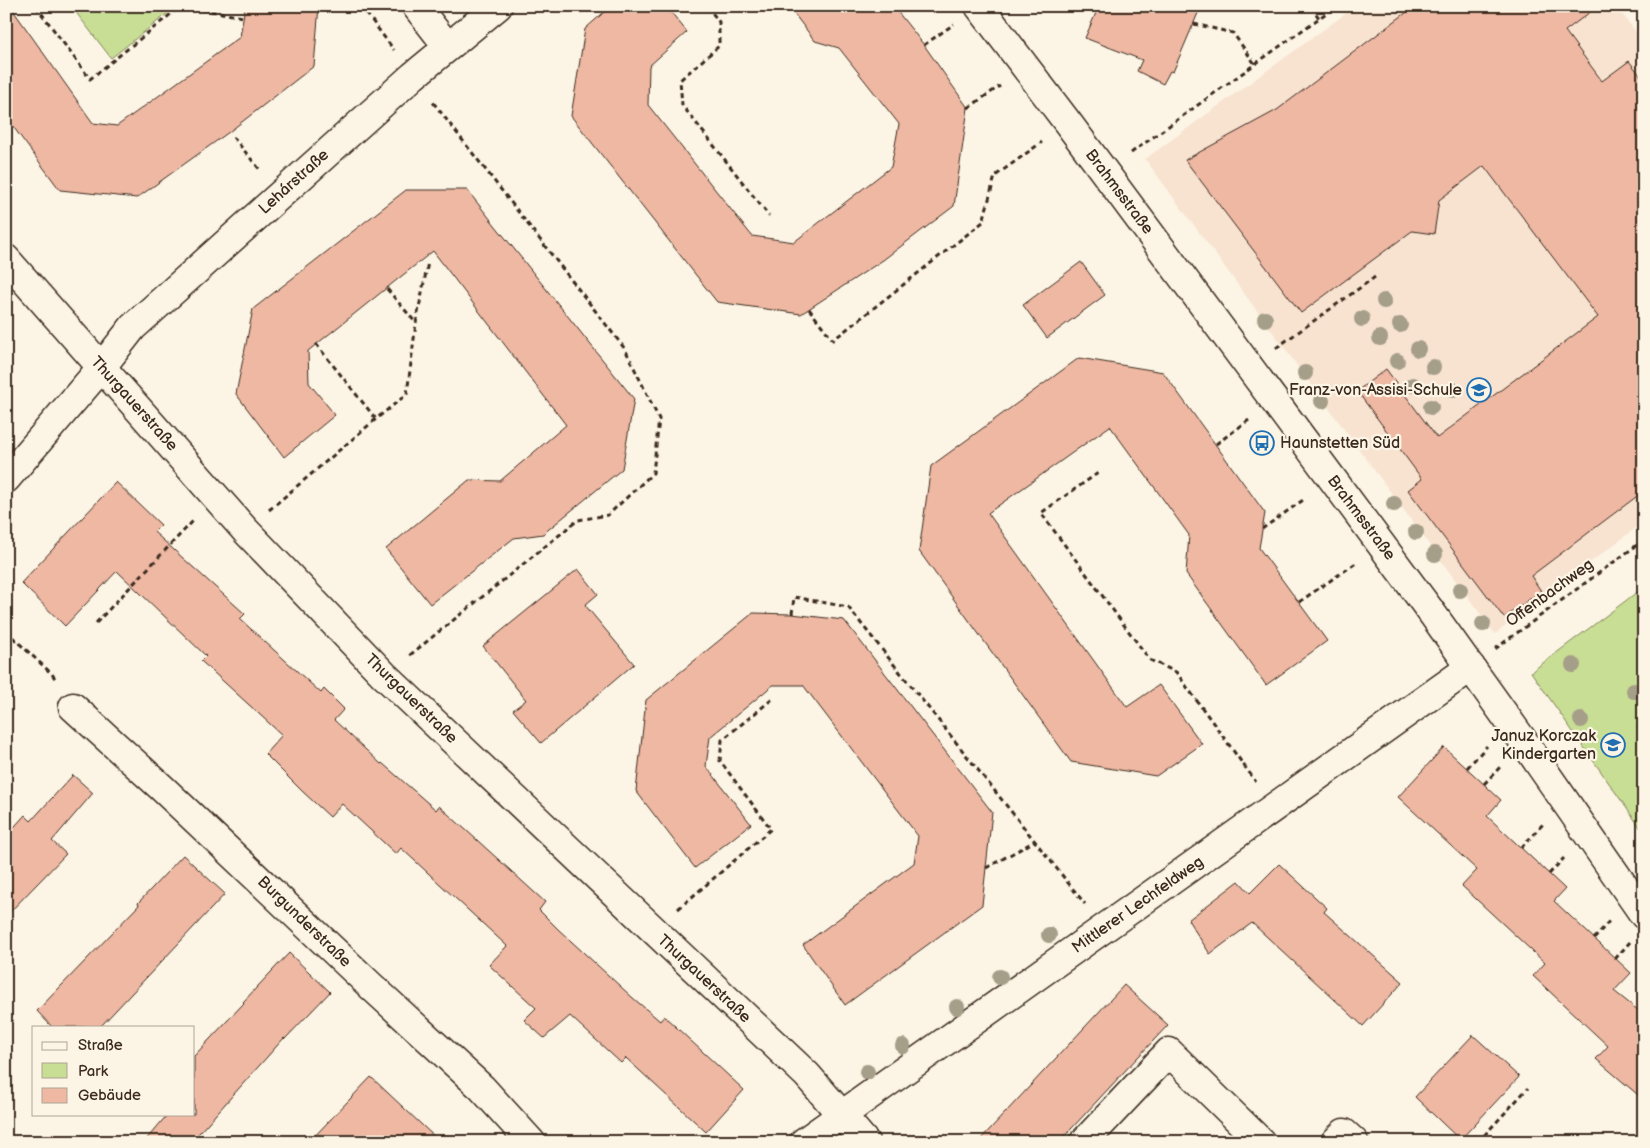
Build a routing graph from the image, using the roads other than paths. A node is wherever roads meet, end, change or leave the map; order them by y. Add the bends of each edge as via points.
1 (416, 6) edge
2 (498, 6) edge
3 (979, 6) edge
4 (448, 47) junction
5 (6, 259) edge
6 (101, 368) junction
7 (6, 479) edge
8 (1471, 667) junction
9 (72, 707) road end
10 (1644, 915) edge
11 (841, 1115) junction
12 (531, 1142) edge
13 (804, 1142) edge
14 (865, 1142) edge
15 (1084, 1142) edge
16 (1261, 1142) edge
17 (1335, 1142) edge
18 (1354, 1142) edge

1 - 4 street
2 - 4 street, Lehárstraße
3 - 8 street, Brahmsstraße
4 - 6 street, Lehárstraße via 133,328
5 - 6 street, Thurgauerstraße
6 - 7 street, Lehárstraße
6 - 11 street, Thurgauerstraße via 245,530 384,675 807,1075
8 - 10 street, Brahmsstraße
8 - 11 street, Mittlerer Lechfeldweg
9 - 12 street, Burgunderstraße via 482,1088
11 - 13 street, Mittlerer Lechfeldweg
11 - 14 street, Thurgauerstraße
15 - 16 street via 1169,1052
17 - 18 street via 1344,1132

